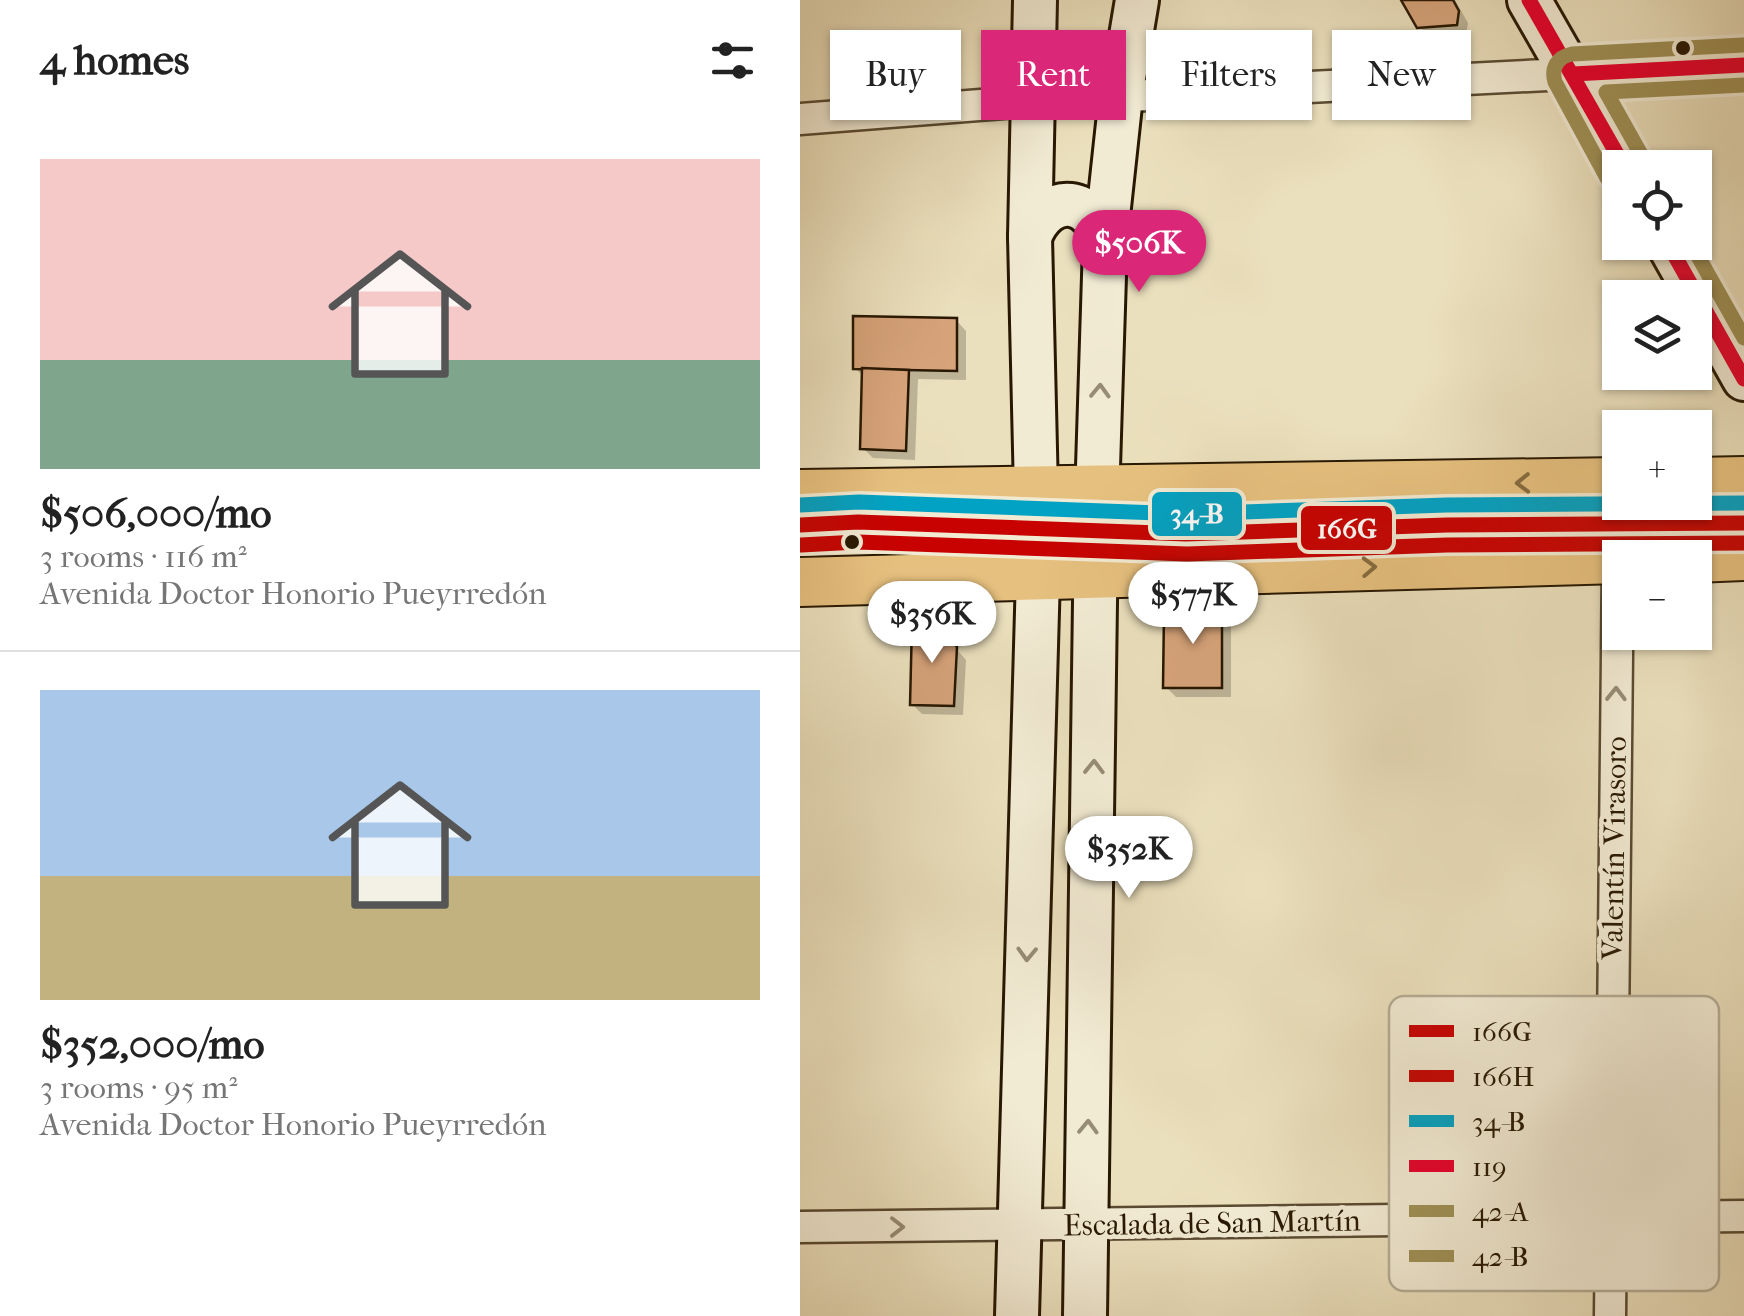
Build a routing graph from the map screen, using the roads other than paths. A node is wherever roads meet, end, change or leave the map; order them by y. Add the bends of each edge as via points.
1 (1035, 0) edge
2 (1137, 0) edge
3 (1529, 0) edge
4 (1034, 30) edge
5 (1744, 65) edge
6 (1126, 66) edge
7 (1573, 74) junction
8 (1126, 96) edge
9 (981, 105) edge
10 (800, 119) edge
11 (1031, 120) edge
12 (1118, 120) edge
13 (1615, 150) edge
14 (1030, 237) junction
15 (1105, 244) junction
16 (1677, 260) edge
17 (1744, 379) edge
18 (1744, 481) edge
19 (1712, 482) edge
20 (1602, 484) edge
21 (800, 494) edge
22 (1037, 510) junction
23 (1744, 523) edge
24 (800, 526) edge
25 (1096, 531) junction
26 (1744, 556) edge
27 (1712, 557) edge
28 (1602, 558) edge
29 (1038, 576) junction
30 (800, 582) edge
31 (1618, 650) edge
32 (1613, 996) edge
33 (1744, 1216) edge
34 (1719, 1217) edge
35 (1389, 1222) edge
36 (1018, 1225) junction
37 (1086, 1225) junction
38 (800, 1227) edge
39 (1017, 1316) edge
40 (1085, 1316) edge

1 - 4 main road
2 - 6 main road
3 - 7 main road
5 - 7 street
7 - 8 street
7 - 13 main road
9 - 10 street
11 - 14 main road
12 - 15 main road
14 - 15 main road via 1052,207 1070,204 1101,225
14 - 22 main road
25 -> 15 main road
16 - 17 main road
18 - 19 main road
20 -> 25 main road
21 - 22 main road
22 - 24 lane
22 - 25 main road
22 - 29 main road
23 - 25 lane
25 -> 28 main road
25 - 29 main road
37 -> 25 main road
26 - 27 main road
29 - 30 main road
29 -> 36 main road
32 -> 31 street, Valentín Virasoro
33 - 34 street, Escalada de San Martín
35 - 37 street, Escalada de San Martín
36 - 37 street, Escalada de San Martín
38 -> 36 street, Escalada de San Martín
36 - 39 main road
37 - 40 main road

